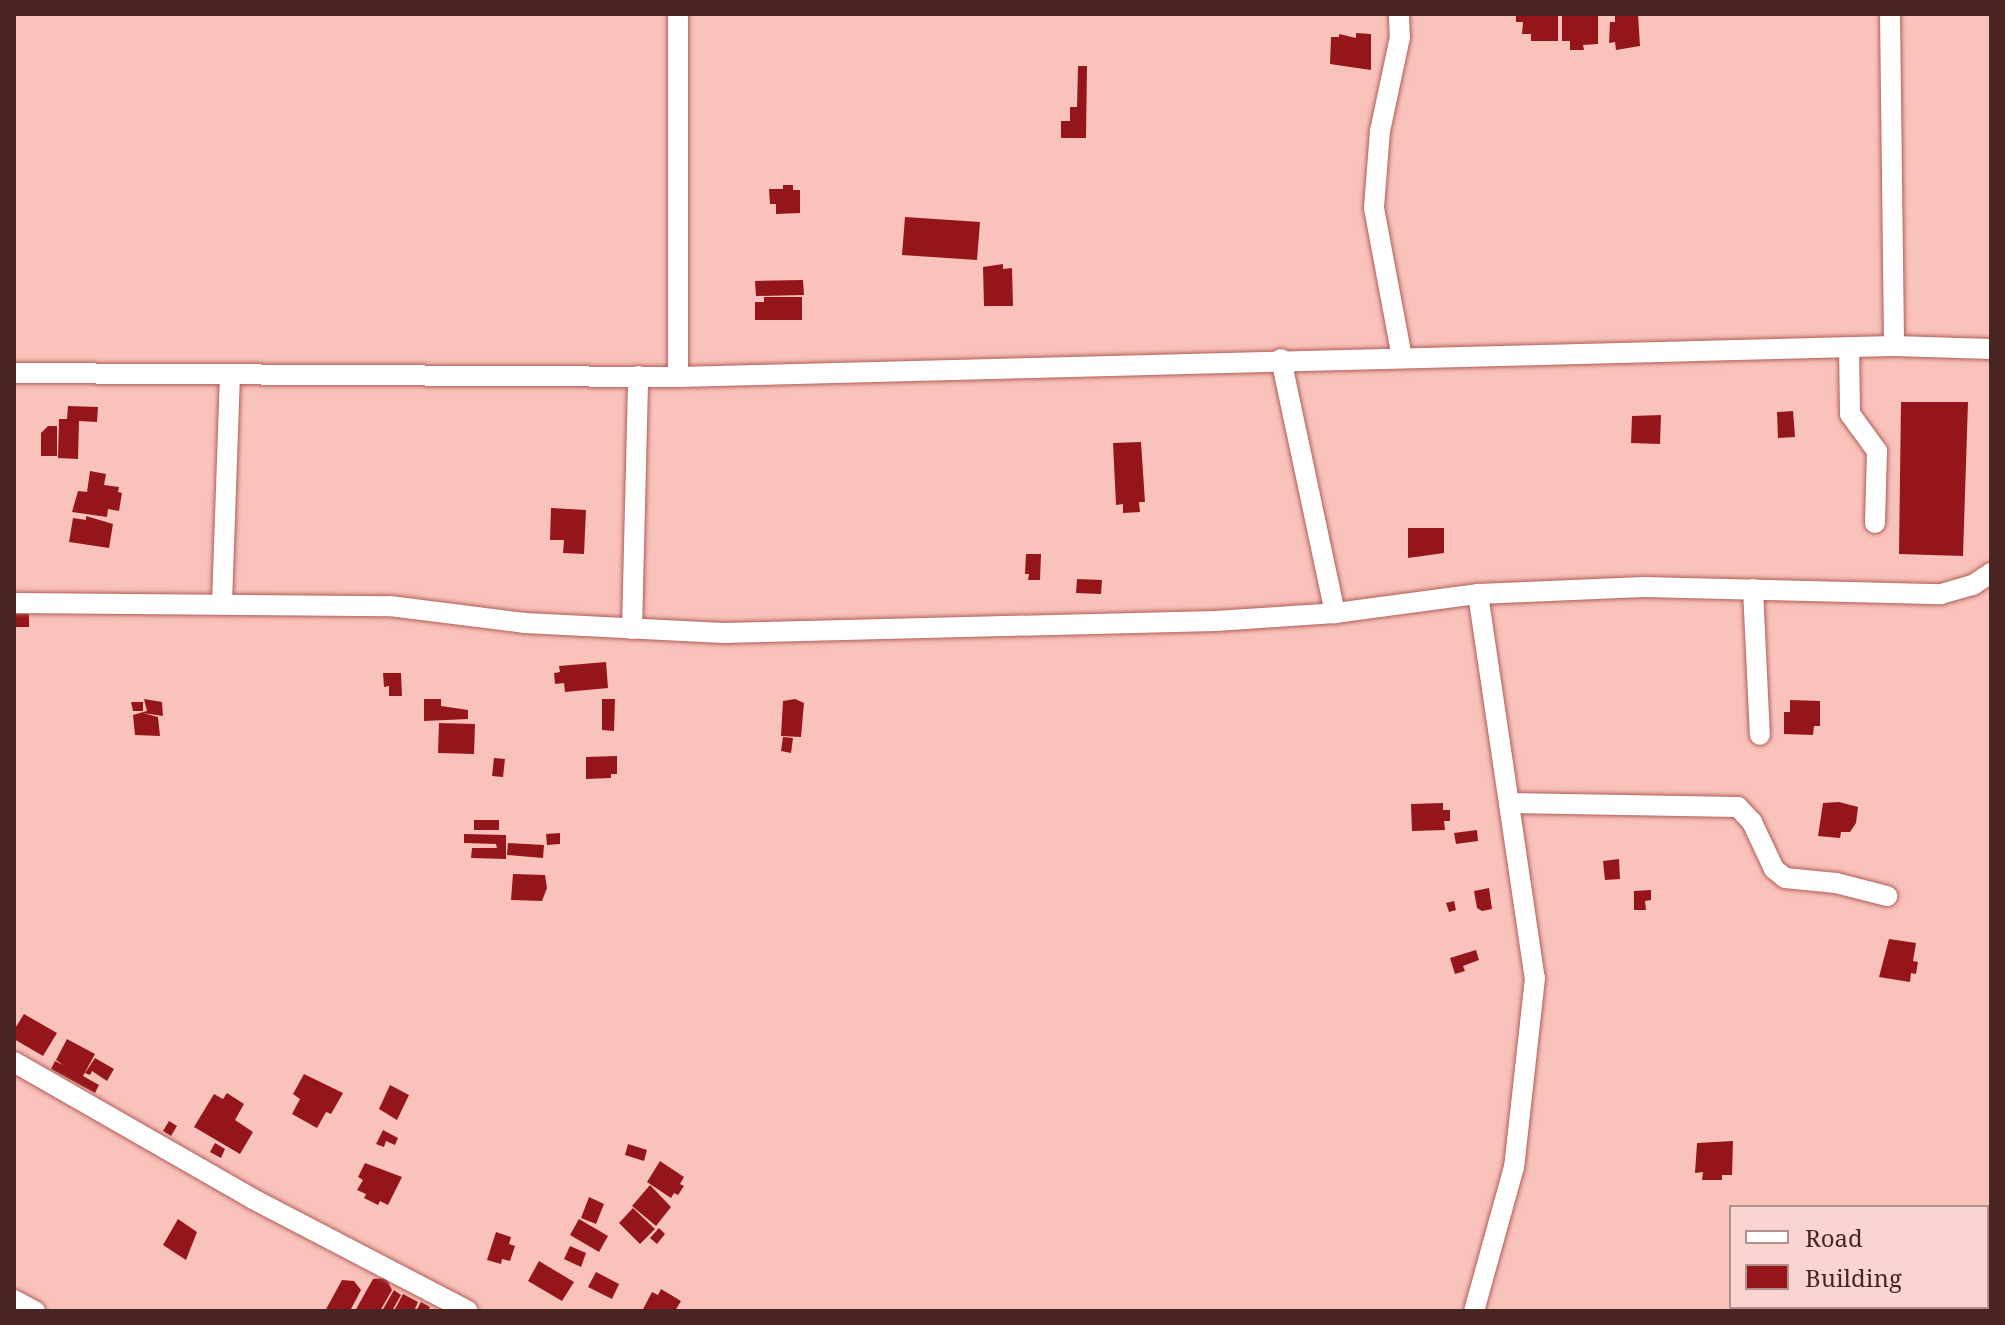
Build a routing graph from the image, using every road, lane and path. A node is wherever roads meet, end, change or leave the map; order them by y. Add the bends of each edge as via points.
1 (678, 14) edge
2 (1399, 14) edge
3 (1890, 14) edge
4 (1894, 346) junction
5 (1849, 347) junction
6 (1991, 349) edge
7 (1402, 357) junction
8 (1281, 359) junction
9 (14, 373) edge
10 (230, 374) junction
11 (638, 376) junction
12 (678, 377) junction
13 (1875, 523) dead end
14 (1989, 576) edge
15 (1753, 589) junction
16 (1478, 594) junction
17 (14, 603) edge
18 (222, 603) junction
19 (1335, 613) junction
20 (632, 629) junction
21 (1760, 735) dead end
22 (1509, 803) junction
23 (1887, 896) dead end
24 (14, 1062) edge
25 (14, 1300) edge
26 (35, 1311) edge
27 (468, 1311) edge
28 (1474, 1311) edge

1 - 12 street
2 - 7 street via 1374,208
3 - 4 street
4 - 5 street
4 - 6 street
5 - 7 street
5 - 13 street via 1850,414 1877,451
7 - 8 street
8 - 12 street
8 - 19 street
9 - 10 street
10 - 11 street
10 - 18 street
11 - 12 street
11 - 20 street
14 - 15 street via 1941,594
15 - 16 street
15 - 21 street
16 - 19 street
16 - 22 street
17 - 18 street
18 - 20 street via 390,606 525,623
19 - 20 street via 1216,621 723,633
22 - 23 street via 1738,807 1752,822 1774,869 1785,878
22 - 28 street via 1535,978 1514,1167
24 - 27 street via 253,1199
25 - 26 street

